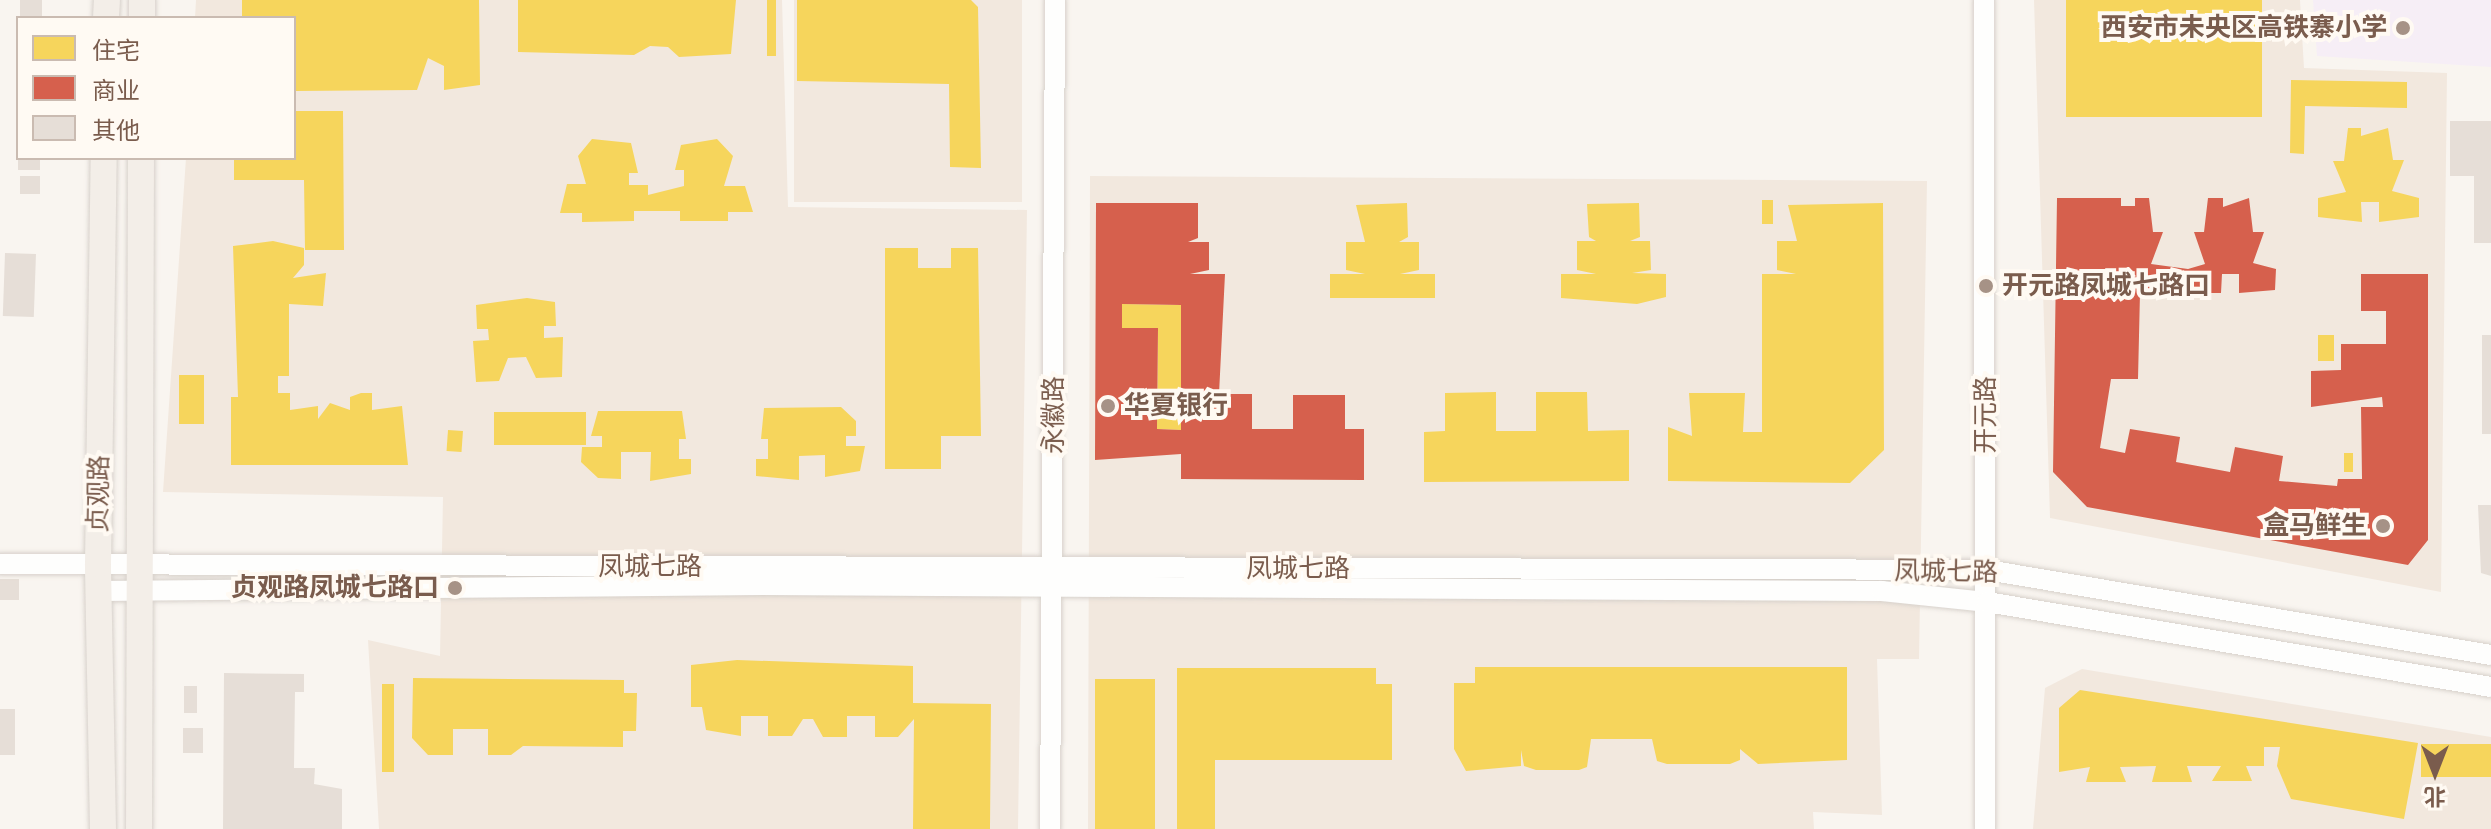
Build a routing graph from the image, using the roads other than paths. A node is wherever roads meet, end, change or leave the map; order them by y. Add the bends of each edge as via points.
1 (1055, 0) edge
2 (1984, 0) edge
3 (104, 160) edge
4 (141, 160) edge
5 (0, 564) edge
6 (98, 564) junction
7 (139, 565) junction
8 (1054, 569) junction
9 (1987, 570) junction
10 (100, 591) junction
11 (1053, 591) junction
12 (141, 592) junction
13 (1987, 602) junction
14 (2491, 655) edge
15 (2491, 687) edge
16 (103, 829) edge
17 (139, 829) edge
18 (1050, 829) edge
19 (1985, 829) edge

1 - 8 street, 永徽路
2 - 9 street, 开元路
3 - 6 main road, 贞观路
4 - 7 main road, 贞观路
5 - 6 street, 凤城七路
6 - 7 street, 凤城七路
6 - 10 main road, 贞观路
7 - 8 street, 凤城七路
7 - 12 main road, 贞观路
8 - 9 street, 凤城七路
8 - 11 street, 永徽路
9 - 13 street, 开元路
9 - 14 street, 凤城七路
10 - 12 street, 凤城七路
10 - 16 main road, 贞观路
11 - 12 street, 凤城七路 via 763,585
11 - 13 street, 凤城七路 via 1882,591
11 - 18 street, 永徽路
12 - 17 main road, 贞观路
13 - 15 street, 凤城七路
13 - 19 street, 开元路

